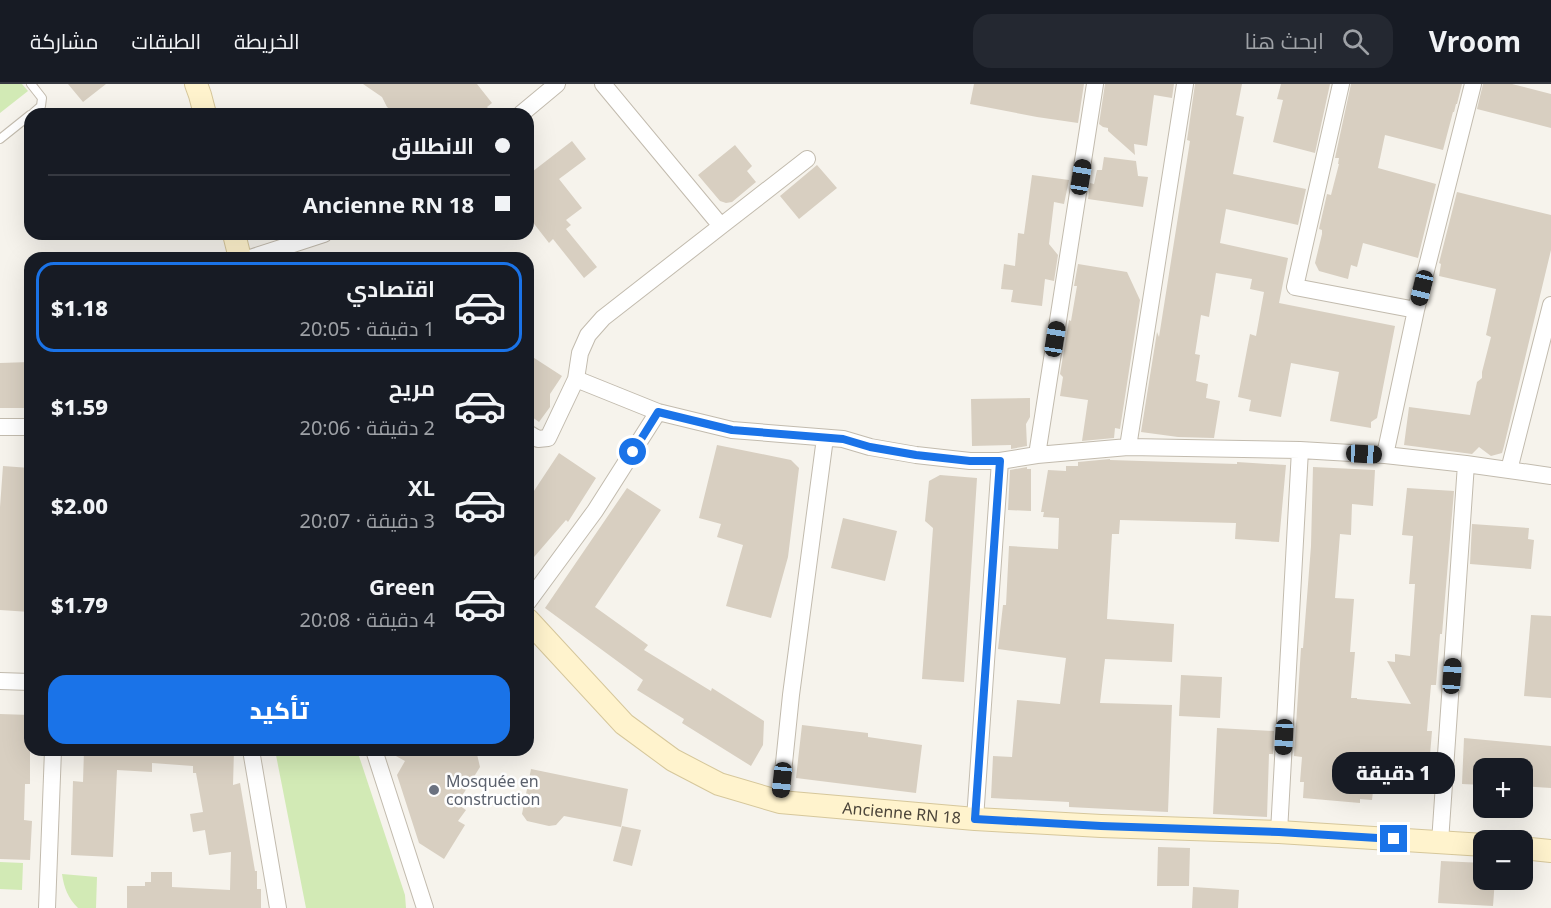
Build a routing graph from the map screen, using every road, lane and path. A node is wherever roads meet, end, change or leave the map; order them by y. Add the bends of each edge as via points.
1 (31, 84) edge
2 (196, 84) edge
3 (557, 84) edge
4 (603, 84) edge
5 (1095, 84) edge
6 (1185, 84) edge
7 (1341, 84) edge
8 (1473, 84) edge
9 (39, 108) edge
10 (203, 108) edge
11 (528, 108) edge
12 (24, 120) edge
13 (0, 139) edge
14 (807, 159) dead end
15 (721, 226) junction
16 (306, 240) edge
17 (268, 252) edge
18 (1551, 305) edge
19 (1416, 310) junction
20 (576, 379) junction
21 (658, 412) junction
22 (0, 427) edge
23 (24, 427) edge
24 (534, 437) edge
25 (825, 438) junction
26 (1128, 447) junction
27 (1300, 450) junction
28 (1385, 455) junction
29 (1037, 456) junction
30 (1000, 461) junction
31 (1467, 464) junction
32 (1509, 470) junction
33 (1551, 476) edge
34 (534, 594) edge
35 (534, 626) edge
36 (0, 681) edge
37 (24, 682) edge
38 (53, 756) edge
39 (252, 756) edge
40 (376, 756) edge
41 (780, 802) junction
42 (975, 819) junction
43 (1279, 832) junction
44 (1440, 842) junction
45 (1473, 844) edge
46 (1533, 849) edge
47 (1551, 851) edge
48 (47, 908) edge
49 (278, 908) edge
50 (425, 908) edge

1 - 9 lane via 42,98
2 - 10 main road
3 - 11 street
4 - 15 street
5 - 29 street
6 - 26 street
7 - 19 street via 1295,287
8 - 19 street
12 - 13 lane
14 - 15 street
15 - 20 street via 603,318 588,335 580,353
16 - 17 street
18 - 32 street
19 - 28 street
20 - 21 street
20 - 24 street via 548,438
21 - 25 street via 732,430
21 - 34 street via 595,511
22 - 23 street
25 - 30 street via 916,455
25 - 41 street
26 - 27 street
26 - 29 street
27 - 28 street
27 - 43 street
28 - 31 street
29 - 30 street
30 - 42 street
31 - 32 street
31 - 44 street
32 - 33 street
35 - 41 main road, Ancienne RN 18 via 624,724 673,760 719,784
36 - 37 street
38 - 48 street
39 - 49 street
40 - 50 street
41 - 42 main road, Ancienne RN 18
42 - 43 main road, Ancienne RN 18
43 - 44 main road, Ancienne RN 18
44 - 45 main road, Ancienne RN 18
46 - 47 main road

